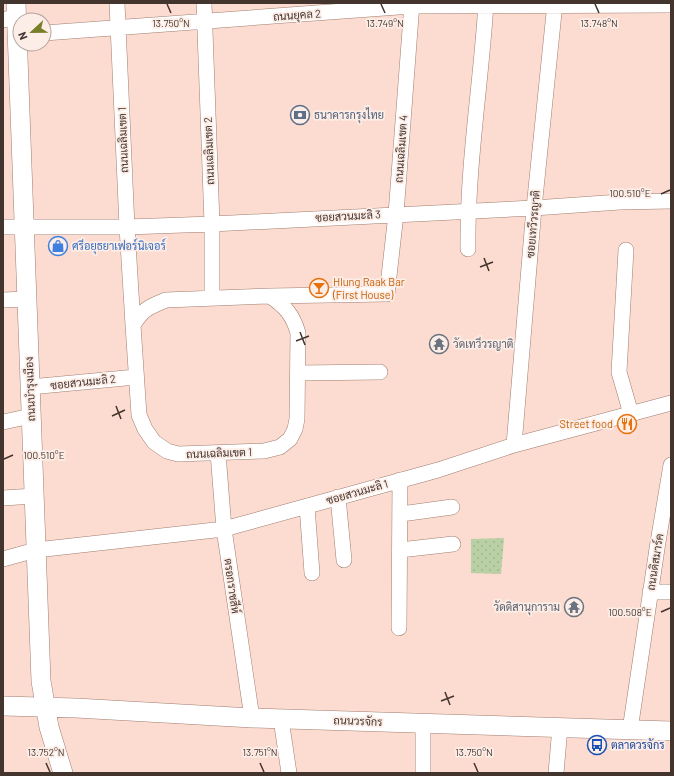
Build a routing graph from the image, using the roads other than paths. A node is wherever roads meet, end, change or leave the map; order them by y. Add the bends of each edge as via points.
1 (117, 3) edge
2 (204, 3) edge
3 (486, 4) edge
4 (554, 4) edge
5 (412, 5) edge
6 (671, 5) edge
7 (307, 9) edge
8 (205, 22) junction
9 (118, 29) junction
10 (52, 33) edge
11 (20, 52) edge
12 (671, 201) edge
13 (534, 208) junction
14 (467, 210) junction
15 (396, 214) junction
16 (212, 224) junction
17 (3, 227) edge
18 (25, 227) junction
19 (127, 227) junction
20 (468, 249) dead end
21 (626, 250) dead end
22 (270, 296) junction
23 (212, 298) junction
24 (27, 299) junction
25 (3, 300) edge
26 (133, 325) junction
27 (380, 372) dead end
28 (298, 373) junction
29 (136, 377) junction
30 (30, 388) junction
31 (671, 403) edge
32 (631, 414) junction
33 (31, 416) junction
34 (3, 422) edge
35 (514, 445) junction
36 (218, 453) junction
37 (671, 465) edge
38 (400, 480) junction
39 (34, 496) junction
40 (338, 497) junction
41 (3, 498) edge
42 (308, 506) junction
43 (452, 507) dead end
44 (401, 514) junction
45 (224, 529) junction
46 (452, 544) dead end
47 (36, 550) junction
48 (400, 550) junction
49 (3, 559) edge
50 (344, 560) dead end
51 (312, 573) dead end
52 (650, 592) junction
53 (671, 592) edge
54 (399, 628) dead end
55 (3, 706) edge
56 (44, 707) junction
57 (252, 718) junction
58 (280, 719) junction
59 (423, 723) junction
60 (560, 727) junction
61 (630, 730) junction
62 (671, 731) edge
63 (63, 773) edge
64 (289, 773) edge
65 (423, 773) edge
66 (556, 773) edge

1 - 9 street, ถนนเฉลิมเขต 1
2 - 8 street, ถนนเฉลิมเขต 2
3 - 4 street, ถนนยุคล 2
3 - 5 street, ถนนยุคล 2
3 - 14 street
4 - 6 street, ถนนยุคล 2
4 - 13 street, ซอยเทวีวรญาติ
5 - 7 street, ถนนยุคล 2
5 - 15 street, ถนนเฉลิมเขต 4
7 - 8 street, ถนนยุคล 2
8 - 9 street, ถนนยุคล 2
8 - 16 street, ถนนเฉลิมเขต 2
9 - 10 street, ถนนยุคล 2
9 - 19 street, ถนนเฉลิมเขต 1
11 - 18 main road, ถนนบำรุงเมือง
12 - 13 street, ซอยสวนมะลิ 3
13 - 14 street, ซอยสวนมะลิ 3
13 - 35 street, ซอยเทวีวรญาติ
14 - 15 street, ซอยสวนมะลิ 3
14 - 20 street
15 - 16 street, ซอยสวนมะลิ 3
15 - 22 street, ถนนเฉลิมเขต 4 via 388,294
16 - 19 street, ซอยสวนมะลิ 3
16 - 23 street, ถนนเฉลิมเขต 2
17 - 18 street, ซอยสวนมะลิ 3
18 - 19 street, ซอยสวนมะลิ 3
18 - 24 main road, ถนนบำรุงเมือง
19 - 26 street, ถนนเฉลิมเขต 1
21 - 32 street via 619,372
22 - 23 street
22 - 28 street, ถนนเฉลิมเขต 1 via 281,303 295,322 298,333
23 - 26 street via 166,300 140,314
24 - 25 street
24 - 30 main road, ถนนบำรุงเมือง
26 - 29 street, ถนนเฉลิมเขต 1
27 - 28 street
28 - 36 street, ถนนเฉลิมเขต 1 via 298,419 290,439 280,447 264,452
29 - 30 street, ซอยสวนมะลิ 2
29 - 36 street, ถนนเฉลิมเขต 1 via 139,415 144,429 154,442 178,454
30 - 33 main road, ถนนบำรุงเมือง
31 - 32 street, ซอยสวนมะลิ 1
32 - 35 street, ซอยสวนมะลิ 1
33 - 34 street
33 - 39 main road, ถนนบำรุงเมือง
35 - 38 street, ซอยสวนมะลิ 1
36 - 45 street, ตรอกราชสีห์
37 - 52 street, ถนนดิสมาร์ค
38 - 40 street, ซอยสวนมะลิ 1
38 - 44 street
39 - 41 street
39 - 47 main road, ถนนบำรุงเมือง
40 - 42 street, ซอยสวนมะลิ 1
40 - 50 street
42 - 45 street, ซอยสวนมะลิ 1
42 - 51 street
43 - 44 street
44 - 48 street
45 - 47 street, ซอยสวนมะลิ 1
45 - 57 street, ตรอกราชสีห์
46 - 48 street
47 - 49 street, ซอยสวนมะลิ 1
47 - 56 main road, ถนนบำรุงเมือง
48 - 54 street
52 - 53 street
52 - 61 street, ถนนดิสมาร์ค
55 - 56 main road, ถนนวรจักร
56 - 57 main road, ถนนวรจักร
56 - 63 main road, ถนนบำรุงเมือง
57 - 58 main road, ถนนวรจักร
58 - 59 main road, ถนนวรจักร
58 - 64 street
59 - 60 main road, ถนนวรจักร
59 - 65 street
60 - 61 main road, ถนนวรจักร
60 - 66 street
61 - 62 main road, ถนนวรจักร

